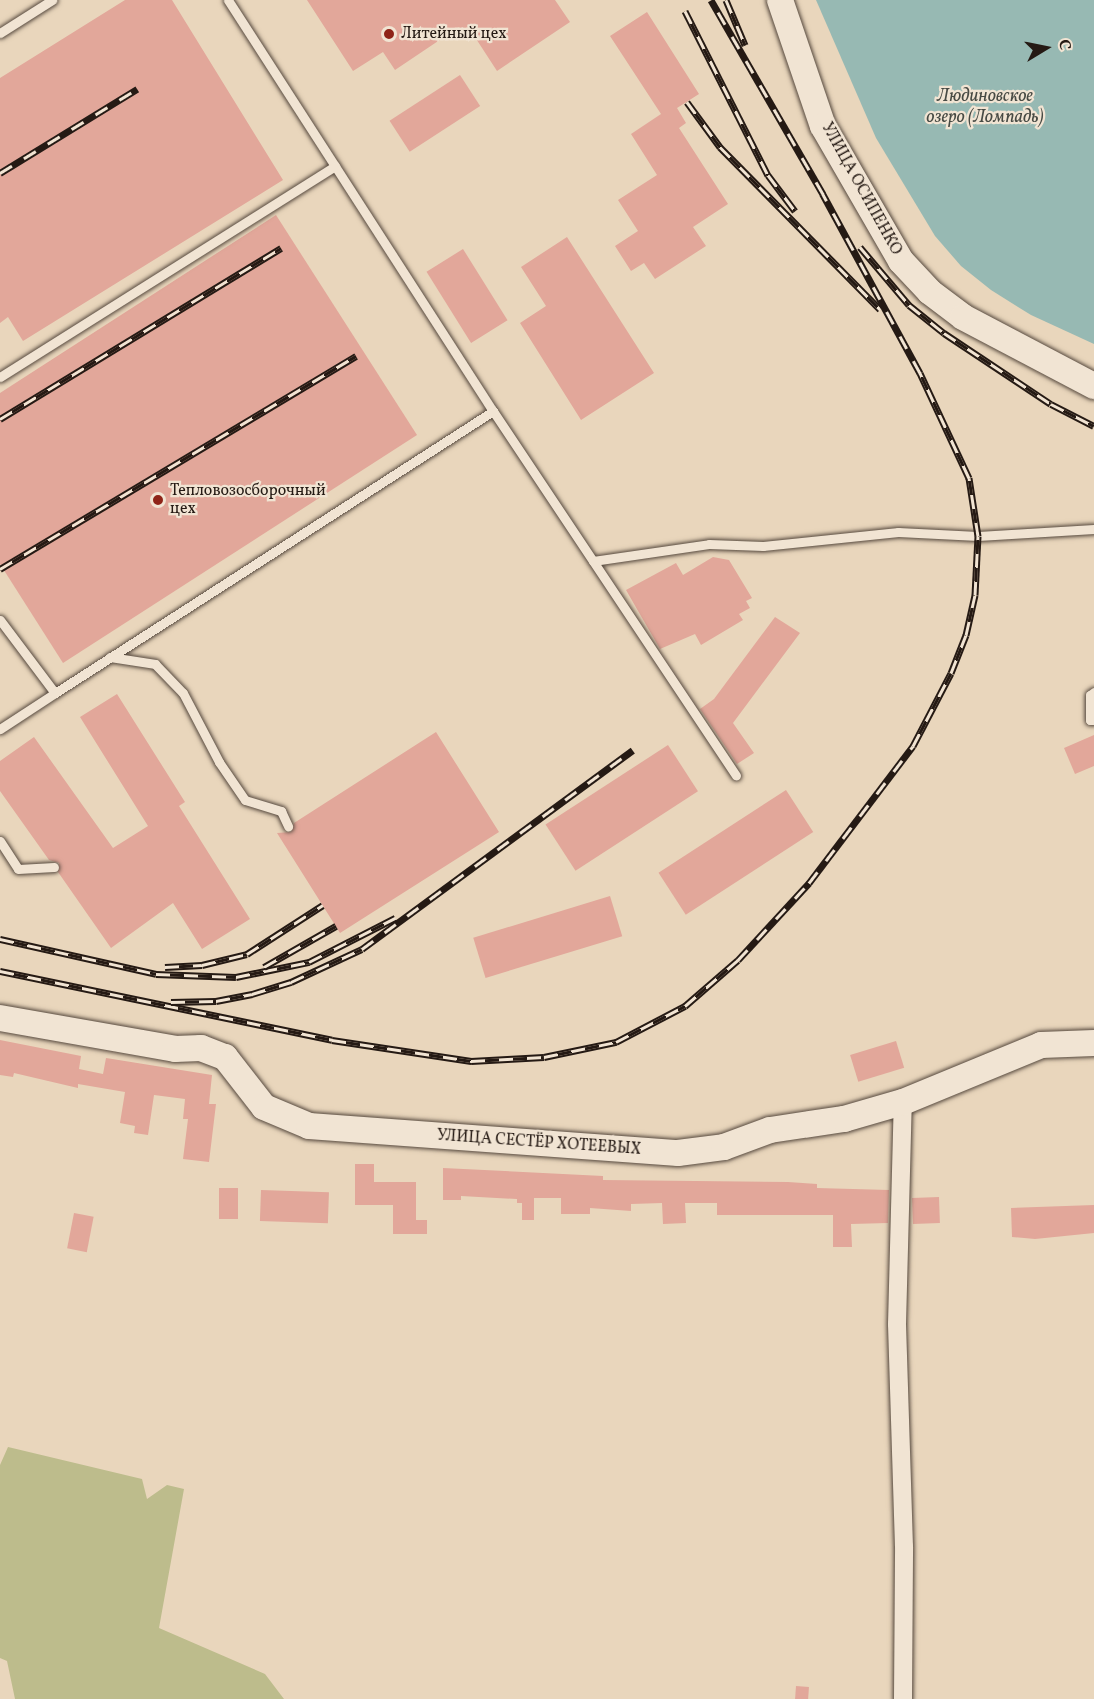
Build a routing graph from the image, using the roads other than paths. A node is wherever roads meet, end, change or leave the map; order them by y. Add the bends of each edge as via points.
1 (52, 0) edge
2 (228, 0) edge
3 (780, 0) edge
4 (0, 33) edge
5 (335, 166) junction
6 (0, 377) edge
7 (1094, 386) edge
8 (493, 411) junction
9 (1094, 529) edge
10 (593, 561) junction
11 (0, 620) edge
12 (110, 657) junction
13 (1094, 692) edge
14 (55, 693) junction
15 (1094, 720) edge
16 (0, 729) edge
17 (736, 776) dead end
18 (288, 826) dead end
19 (0, 841) edge
20 (54, 867) dead end
21 (0, 1018) edge
22 (1094, 1043) edge
23 (903, 1102) junction
24 (903, 1699) edge

1 - 4 lane
2 - 5 lane
3 - 7 street, УЛИЦА ОСИПЕНКО via 824,126 901,261 930,292 963,317
5 - 6 lane
5 - 8 lane
8 - 10 lane
8 - 12 lane
9 - 10 lane via 978,536 898,532 763,546 709,544
10 - 17 lane
11 - 14 lane
12 - 14 lane
12 - 18 lane via 155,664 183,693 219,762 245,800 281,811
13 - 15 lane via 1090,695 1090,720
14 - 16 lane
19 - 20 lane via 18,869
21 - 23 street, УЛИЦА СЕСТЁР ХОТЕЕВЫХ via 175,1049 201,1048 225,1058 264,1107 309,1126 678,1153 724,1147 770,1130 844,1119
22 - 23 street, УЛИЦА СЕСТЁР ХОТЕЕВЫХ via 1041,1045
23 - 24 street via 897,1324 904,1547

